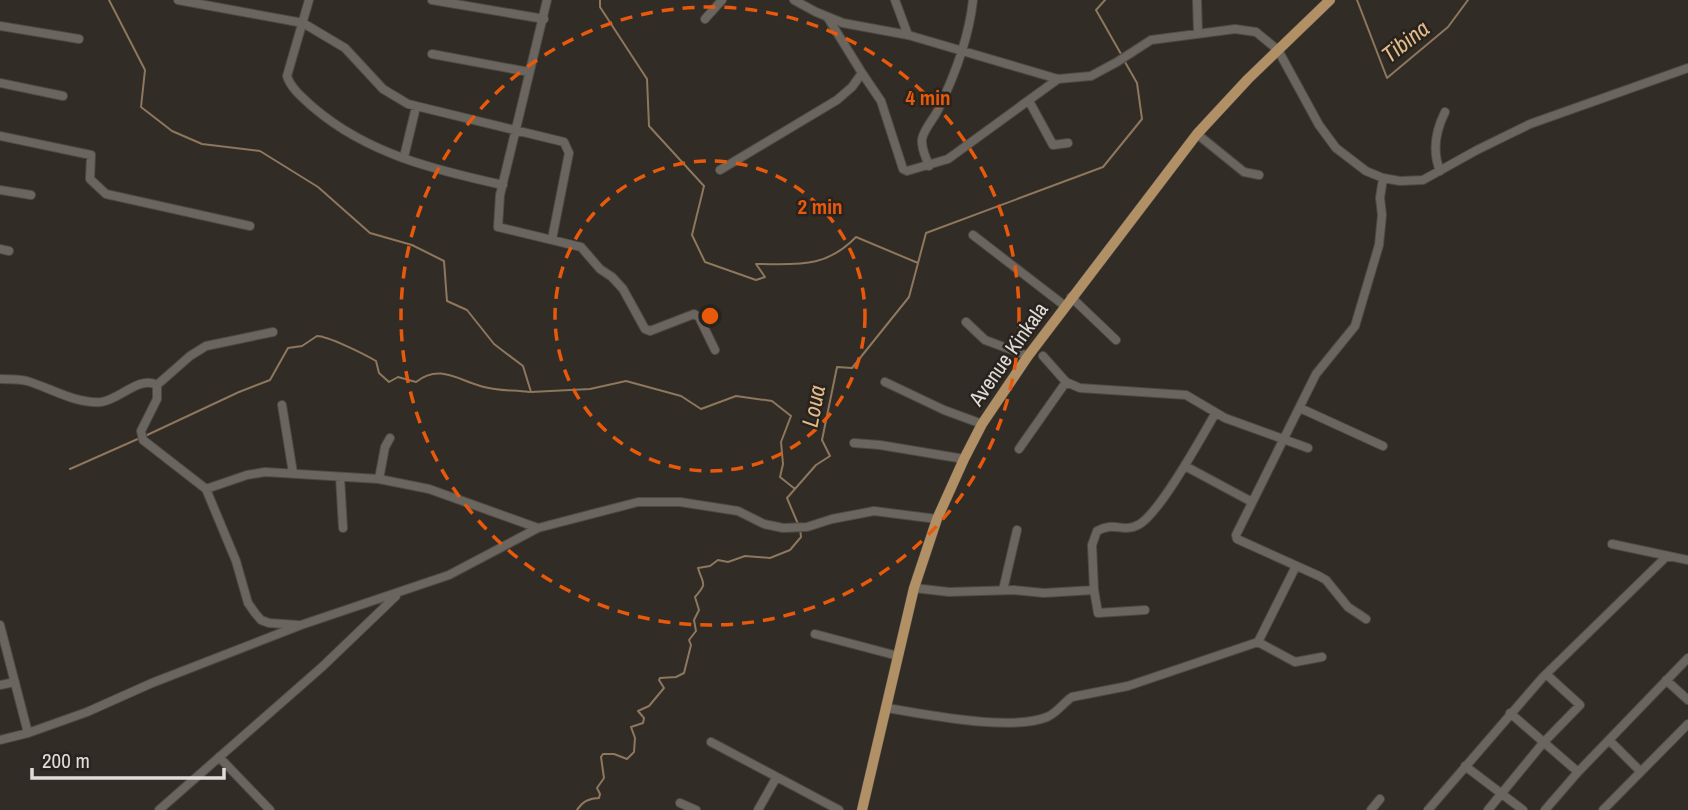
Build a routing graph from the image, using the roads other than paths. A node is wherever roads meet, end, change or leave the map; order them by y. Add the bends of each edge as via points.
1 (178, 0) edge
2 (309, 0) edge
3 (547, 0) edge
4 (722, 0) edge
5 (794, 0) edge
6 (895, 0) edge
7 (973, 0) edge
8 (1197, 0) edge
9 (1330, 0) edge
10 (437, 1) edge
11 (828, 18) junction
12 (544, 19) junction
13 (705, 19) dead end
14 (303, 23) junction
15 (0, 26) edge
16 (1198, 33) junction
17 (908, 35) junction
18 (79, 39) dead end
19 (961, 50) junction
20 (1278, 50) junction
21 (432, 54) dead end
22 (1688, 68) edge
23 (529, 72) junction
24 (863, 73) junction
25 (1058, 79) junction
26 (0, 83) edge
27 (63, 96) dead end
28 (1029, 101) junction
29 (416, 107) junction
30 (1445, 112) dead end
31 (517, 131) junction
32 (1197, 134) junction
33 (0, 136) edge
34 (1068, 143) dead end
35 (404, 158) junction
36 (929, 166) junction
37 (720, 170) dead end
38 (1440, 171) junction
39 (1259, 175) dead end
40 (1383, 178) junction
41 (503, 185) junction
42 (0, 190) edge
43 (31, 195) dead end
44 (250, 226) dead end
45 (972, 235) dead end
46 (552, 239) junction
47 (1068, 302) junction
48 (966, 322) dead end
49 (273, 332) dead end
50 (1116, 340) dead end
51 (715, 350) dead end
52 (1028, 356) junction
53 (1043, 356) dead end
54 (0, 379) edge
55 (885, 382) dead end
56 (1066, 382) junction
57 (157, 384) junction
58 (282, 405) dead end
59 (1300, 408) junction
60 (1215, 414) junction
61 (982, 424) junction
62 (390, 438) dead end
63 (1284, 438) junction
64 (854, 443) dead end
65 (1383, 446) dead end
66 (1308, 447) dead end
67 (1019, 449) dead end
68 (964, 459) junction
69 (1185, 466) junction
70 (293, 473) junction
71 (340, 477) junction
72 (379, 479) junction
73 (206, 489) junction
74 (1252, 502) junction
75 (937, 519) junction
76 (343, 528) dead end
77 (538, 528) junction
78 (1017, 530) dead end
79 (1612, 544) dead end
80 (1667, 556) junction
81 (1688, 560) edge
82 (1296, 566) junction
83 (914, 588) junction
84 (1003, 590) junction
85 (1094, 590) junction
86 (398, 594) junction
87 (1145, 610) dead end
88 (1366, 619) dead end
89 (0, 625) edge
90 (301, 625) junction
91 (815, 634) dead end
92 (1258, 642) junction
93 (898, 656) junction
94 (1322, 657) dead end
95 (1688, 658) edge
96 (1546, 674) junction
97 (1667, 680) junction
98 (15, 682) junction
99 (0, 685) edge
100 (1688, 701) edge
101 (886, 708) junction
102 (1510, 713) junction
103 (1688, 724) edge
104 (28, 733) junction
105 (0, 740) edge
106 (1609, 740) junction
107 (711, 742) dead end
108 (1543, 743) junction
109 (219, 757) junction
110 (1465, 766) junction
111 (1640, 771) junction
112 (1578, 772) junction
113 (776, 778) junction
114 (1501, 793) junction
115 (1380, 799) dead end
116 (680, 803) dead end
117 (159, 810) edge
118 (270, 810) edge
119 (696, 810) edge
120 (758, 810) edge
121 (839, 810) edge
122 (862, 810) edge
123 (1371, 810) edge
124 (1429, 810) edge
125 (1488, 810) edge
126 (1523, 810) edge
127 (1545, 810) edge
128 (1603, 810) edge

1 - 14 street
2 - 14 street
3 - 12 street
4 - 13 street
5 - 11 street
6 - 17 street
7 - 19 street
8 - 16 street
9 - 20 main road, Avenue Kinkala
10 - 12 street
11 - 17 street
11 - 24 street
12 - 23 street
14 - 29 street via 345,48 396,98
14 - 35 street via 287,76 292,87 351,136
15 - 18 street
16 - 20 street via 1247,29
16 - 25 street via 1150,40 1091,76
17 - 19 street
19 - 25 street
19 - 36 street via 938,110 924,132
20 - 32 main road, Avenue Kinkala
20 - 40 street via 1336,148
21 - 23 street
22 - 38 street via 1530,124
23 - 31 street
24 - 36 street via 881,101 903,169
24 - 37 street via 837,100
25 - 28 street
26 - 27 street
28 - 34 street via 1053,145
28 - 36 street via 948,159
29 - 31 street
29 - 35 street
30 - 38 street via 1434,149
31 - 41 street
31 - 46 street via 559,140 569,148
32 - 39 street via 1244,172
32 - 47 main road, Avenue Kinkala
33 - 44 street via 92,155 90,179 106,194
35 - 41 street
38 - 40 street via 1423,180
40 - 59 street via 1378,245 1355,326 1316,374
41 - 46 street via 498,227
42 - 43 street
45 - 47 street
46 - 51 street via 582,247 623,289 645,329 694,314
47 - 50 street
47 - 52 main road, Avenue Kinkala
48 - 52 street via 985,340
49 - 57 street via 206,346
52 - 61 main road, Avenue Kinkala
53 - 56 street
54 - 57 street via 27,381 58,394 101,402 145,383
55 - 61 street
56 - 60 street via 1088,390 1186,395
56 - 67 street
57 - 73 street via 158,399 141,430 143,440
58 - 70 street
59 - 63 street
59 - 65 street
60 - 63 street
60 - 69 street
61 - 68 main road, Avenue Kinkala
62 - 72 street
63 - 66 street
63 - 74 street
64 - 68 street
68 - 75 main road, Avenue Kinkala
69 - 74 street
69 - 85 street via 1138,526 1106,526 1097,531 1092,545
70 - 71 street
70 - 73 street via 264,472
71 - 72 street
71 - 76 street
72 - 77 street via 429,489
73 - 90 street via 248,603 261,620
74 - 82 street via 1237,538
75 - 77 street via 874,511 796,528 764,524 738,511 663,501 638,502
75 - 83 main road, Avenue Kinkala
77 - 86 street via 449,575
78 - 84 street
79 - 80 street
80 - 81 street
80 - 96 street
82 - 88 street via 1326,580 1348,607
82 - 92 street
83 - 84 street
83 - 93 main road, Avenue Kinkala
84 - 85 street
85 - 87 street via 1098,613
86 - 90 street
86 - 109 street
89 - 98 street
90 - 104 street
91 - 93 street
92 - 94 street via 1295,662
92 - 101 street via 1128,686 1072,697 1045,718 975,721
93 - 101 main road, Avenue Kinkala
95 - 97 street
96 - 102 street
96 - 108 street via 1580,705
97 - 100 street
97 - 106 street
98 - 99 street
98 - 104 street
101 - 122 main road, Avenue Kinkala
102 - 108 street
102 - 110 street
103 - 111 street
104 - 105 street
106 - 111 street
106 - 112 street
107 - 113 street
108 - 112 street
108 - 114 street
109 - 117 street
109 - 118 street
110 - 114 street
110 - 124 street
111 - 128 street
112 - 127 street
113 - 120 street
113 - 121 street
114 - 125 street
114 - 126 street
115 - 123 street
116 - 119 street

